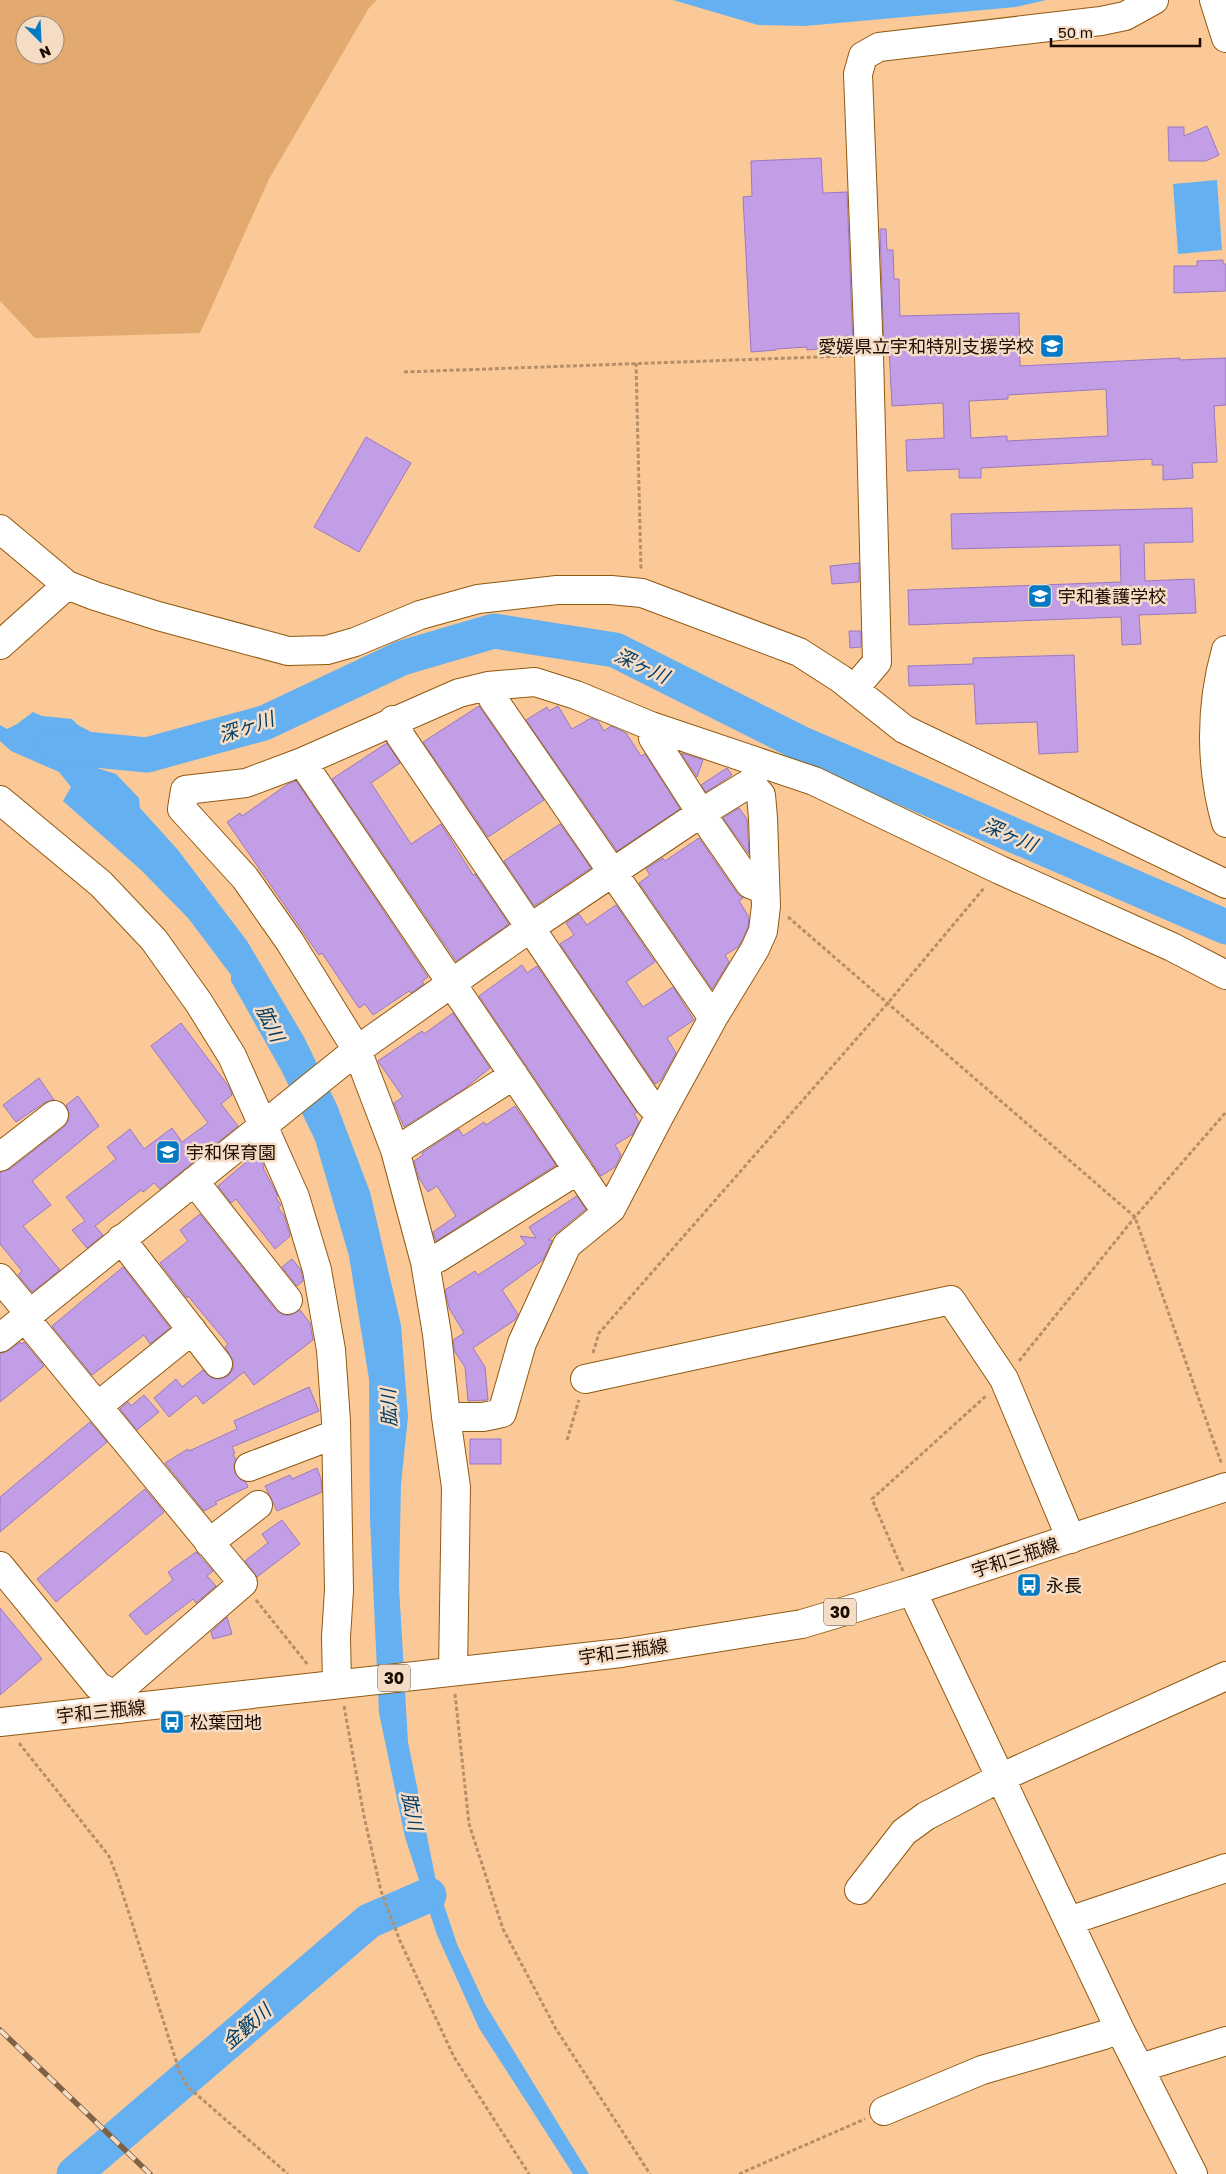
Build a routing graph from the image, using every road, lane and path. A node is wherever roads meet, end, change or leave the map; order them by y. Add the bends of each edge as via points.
1 (1154, 0) edge
2 (1214, 0) edge
3 (1226, 38) edge
4 (869, 355) junction
5 (636, 363) junction
6 (404, 372) dead end
7 (0, 529) edge
8 (67, 585) junction
9 (642, 593) junction
10 (0, 644) edge
11 (1226, 650) edge
12 (488, 686) junction
13 (854, 689) junction
14 (394, 720) junction
15 (651, 726) junction
16 (741, 756) junction
17 (302, 762) junction
18 (750, 784) junction
19 (0, 800) edge
20 (1224, 809) edge
21 (701, 813) junction
22 (1000, 870) junction
23 (614, 872) junction
24 (1226, 884) edge
25 (765, 898) junction
26 (530, 928) junction
27 (1226, 975) edge
28 (452, 983) junction
29 (887, 1004) junction
30 (713, 1018) junction
31 (348, 1058) junction
32 (514, 1075) junction
33 (1226, 1112) edge
34 (54, 1115) dead end
35 (660, 1115) junction
36 (267, 1124) junction
37 (395, 1150) junction
38 (0, 1157) edge
39 (578, 1170) junction
40 (194, 1181) junction
41 (612, 1209) junction
42 (1135, 1217) junction
43 (121, 1239) junction
44 (425, 1262) junction
45 (0, 1278) edge
46 (288, 1300) dead end
47 (27, 1315) junction
48 (192, 1330) junction
49 (0, 1338) edge
50 (218, 1364) dead end
51 (1004, 1379) junction
52 (585, 1380) junction
53 (98, 1406) junction
54 (446, 1418) junction
55 (336, 1434) junction
56 (568, 1440) dead end
57 (249, 1467) dead end
58 (1224, 1476) edge
59 (258, 1505) dead end
60 (1070, 1539) junction
61 (209, 1542) junction
62 (0, 1566) edge
63 (242, 1583) junction
64 (912, 1591) junction
65 (446, 1672) junction
66 (1226, 1676) edge
67 (337, 1684) junction
68 (117, 1702) junction
69 (1, 1721) edge
70 (1002, 1777) junction
71 (1226, 1868) edge
72 (859, 1890) dead end
73 (1069, 1921) junction
74 (1119, 2028) junction
75 (1226, 2041) edge
76 (1140, 2068) junction
77 (884, 2111) joint
78 (288, 2174) edge
79 (529, 2174) edge
80 (650, 2174) edge
81 (739, 2174) edge
82 (1193, 2174) edge

1 - 4 street via 1125,16 1101,21 879,48 863,56 858,74
2 - 3 street
4 - 5 path
4 - 13 street via 877,662
5 - 6 path
5 - 9 path
7 - 8 street
8 - 9 street via 158,616 288,651 327,650 356,642 420,615 478,599 557,590
8 - 10 street
9 - 13 street via 799,652
11 - 20 street via 1218,679 1213,743
12 - 14 street via 459,693
12 - 15 street via 535,682
12 - 23 street via 493,699
13 - 24 street via 904,729
14 - 17 street
14 - 26 street via 401,737
15 - 16 street
15 - 21 street via 654,738
16 - 18 street
16 - 22 street via 814,781
17 - 28 street
17 - 31 street via 246,783 185,790 182,809 245,878 290,942
18 - 21 street
18 - 25 street via 761,795
19 - 36 street via 101,884 154,940 199,1002 232,1056
21 - 23 street
21 - 25 street via 750,884
22 - 27 street via 1172,947
22 - 29 path
23 - 26 street
23 - 30 street
25 - 29 path
25 - 30 street via 763,931
26 - 28 street
26 - 35 street
28 - 31 street
28 - 32 street
29 - 42 path
29 - 52 path via 599,1333
30 - 35 street
31 - 36 street
31 - 37 street
32 - 37 street
32 - 39 street
33 - 42 path
34 - 38 street
35 - 41 street
36 - 40 street
36 - 55 street via 295,1197 317,1270 331,1350
37 - 44 street
39 - 41 street via 598,1200
39 - 44 street via 438,1258
40 - 43 street
40 - 46 street
41 - 54 street via 567,1245 522,1343 502,1413
42 - 51 path
42 - 58 path
43 - 47 street
43 - 48 street
44 - 54 street
45 - 47 street
47 - 49 street
47 - 53 street
48 - 50 street
48 - 53 street
51 - 52 street via 952,1300
51 - 60 street
51 - 64 path via 872,1499
52 - 56 path
53 - 61 street
54 - 65 street via 456,1487
55 - 57 street
55 - 67 street
58 - 60 street, 宇和三瓶線 / 30
59 - 61 street
60 - 64 street, 宇和三瓶線 / 30
61 - 63 street
62 - 68 street via 98,1686
63 - 67 path
63 - 68 street
64 - 65 street, 宇和三瓶線 / 30 via 802,1624 621,1653
64 - 70 street
65 - 67 street, 宇和三瓶線 / 30
65 - 80 path via 456,1720 469,1824 502,1929 556,2029
66 - 70 street
67 - 68 street, 宇和三瓶線 / 30
67 - 79 path via 347,1715 381,1891 397,1933 454,2057
68 - 69 street, 宇和三瓶線 / 30
69 - 78 path via 109,1856 177,2065 188,2087
70 - 72 street via 926,1816 904,1832
70 - 73 street
71 - 73 street
73 - 74 street
74 - 76 street
74 - 77 street via 982,2070
75 - 76 street
76 - 82 street
77 - 81 path

